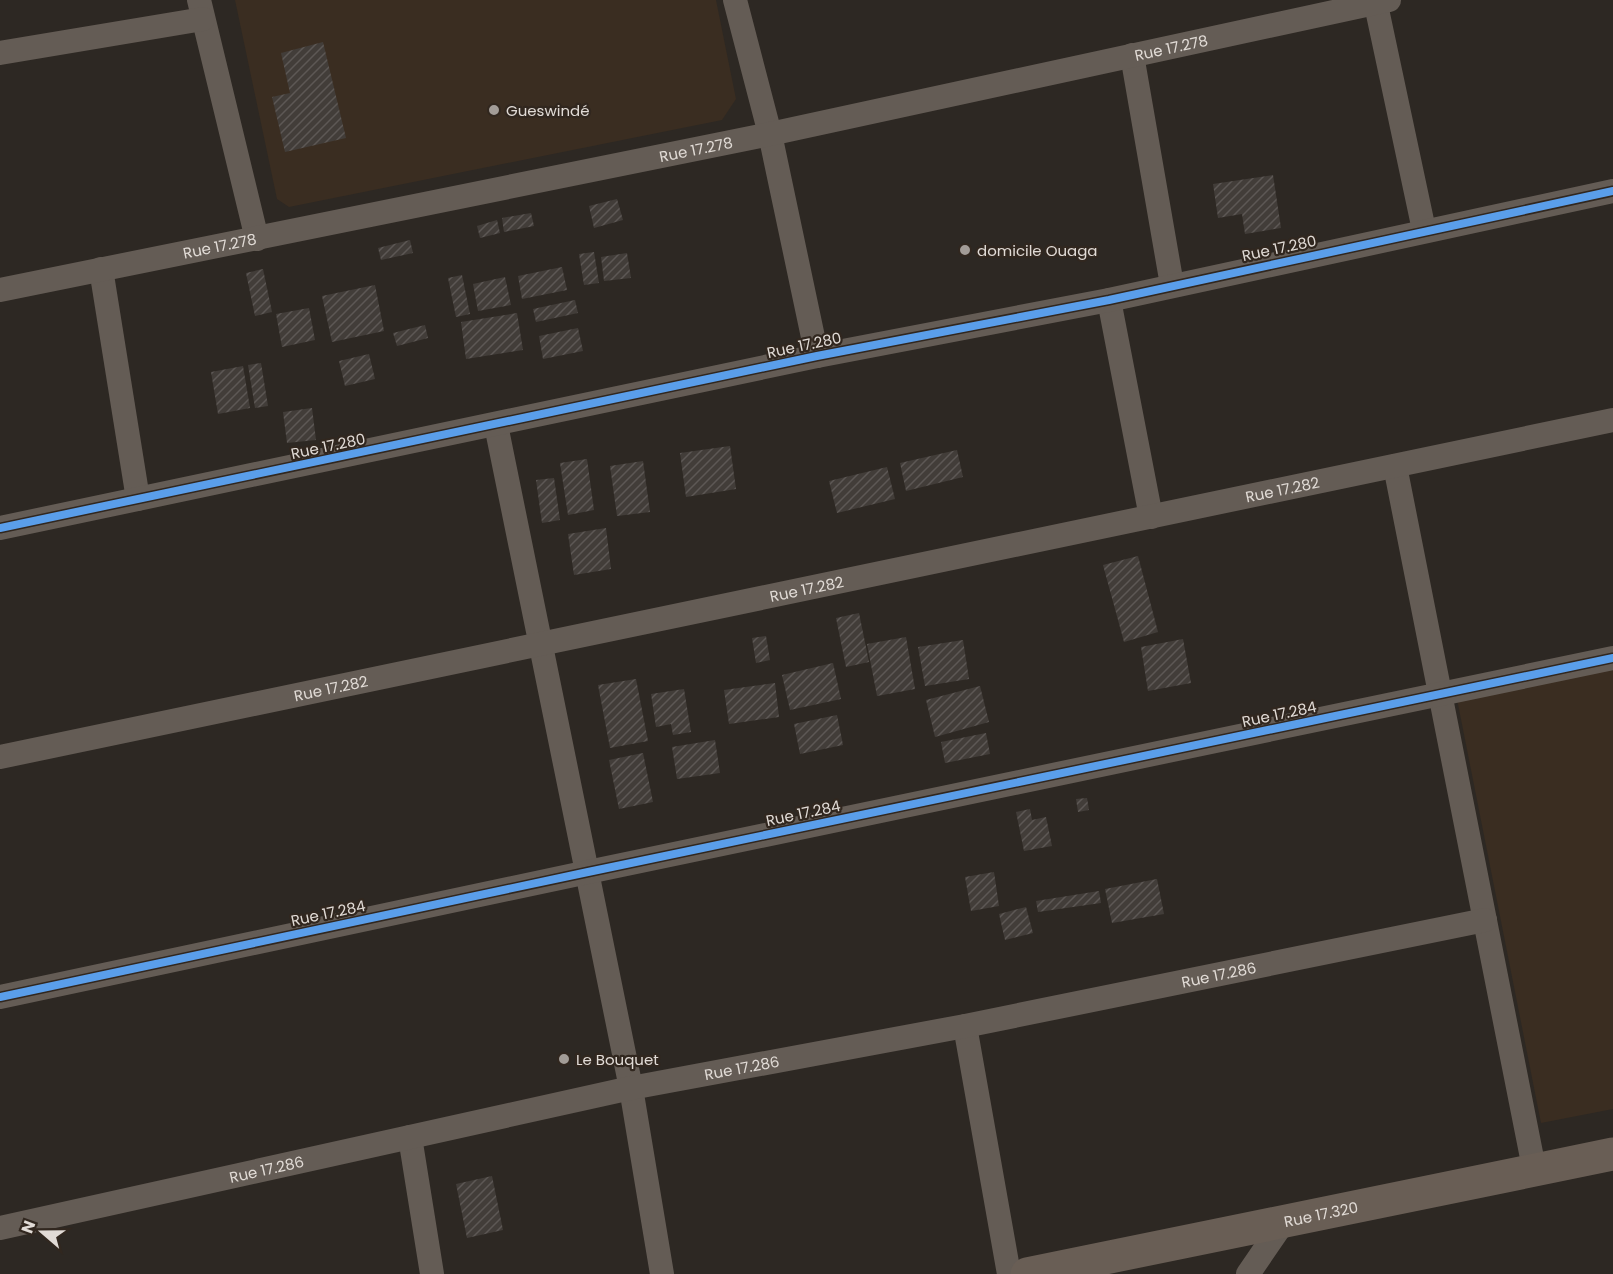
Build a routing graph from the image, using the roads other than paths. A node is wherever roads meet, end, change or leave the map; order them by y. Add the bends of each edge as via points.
1 (735, 0) edge
2 (1380, 1) edge
3 (201, 10) edge
4 (0, 53) edge
5 (1132, 56) junction
6 (770, 134) junction
7 (1613, 191) edge
8 (1424, 230) junction
9 (257, 239) junction
10 (101, 269) junction
11 (1172, 285) junction
12 (0, 290) edge
13 (1109, 300) junction
14 (818, 356) junction
15 (1613, 420) edge
16 (496, 424) junction
17 (1395, 466) junction
18 (138, 499) junction
19 (1150, 517) junction
20 (0, 528) edge
21 (539, 643) junction
22 (1613, 658) edge
23 (1440, 695) junction
24 (0, 757) edge
25 (588, 872) junction
26 (1485, 920) junction
27 (0, 998) edge
28 (965, 1026) junction
29 (631, 1088) junction
30 (410, 1137) junction
31 (1613, 1154) edge
32 (1534, 1168) junction
33 (1285, 1220) junction
34 (0, 1228) edge
35 (1250, 1273) edge
36 (432, 1274) edge
37 (662, 1274) edge
38 (1010, 1274) edge
39 (1027, 1274) edge

1 - 6 street
2 - 5 street, Rue 17.278
2 - 8 street
3 - 4 street
3 - 9 street
5 - 6 street, Rue 17.278
5 - 11 street
6 - 9 street, Rue 17.278
6 - 14 street
7 - 8 street, Rue 17.280
8 - 11 street, Rue 17.280
9 - 10 street, Rue 17.278
10 - 12 street, Rue 17.278
10 - 18 street
11 - 13 street, Rue 17.280
13 - 14 street, Rue 17.280
13 - 19 street
14 - 16 street, Rue 17.280
15 - 17 street, Rue 17.282
16 - 18 street, Rue 17.280
16 - 21 street
17 - 19 street, Rue 17.282
17 - 23 street
18 - 20 street, Rue 17.280
19 - 21 street, Rue 17.282
21 - 24 street, Rue 17.282
21 - 25 street
22 - 23 street, Rue 17.284
23 - 25 street, Rue 17.284
23 - 26 street
25 - 27 street, Rue 17.284
25 - 29 street
26 - 28 street, Rue 17.286
26 - 32 street
28 - 29 street, Rue 17.286
28 - 38 street
29 - 30 street, Rue 17.286
29 - 37 street
30 - 34 street, Rue 17.286
30 - 36 street
31 - 32 street, Rue 17.320
32 - 33 street, Rue 17.320
33 - 35 street
33 - 39 street, Rue 17.320

